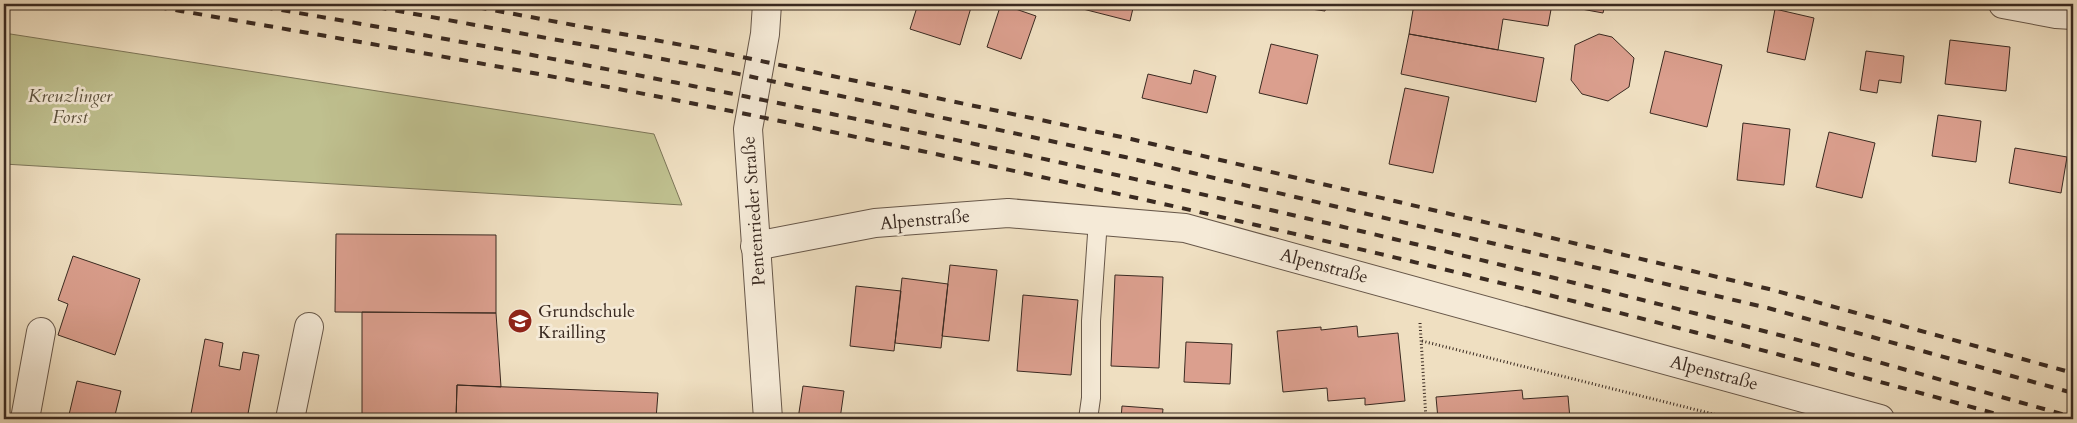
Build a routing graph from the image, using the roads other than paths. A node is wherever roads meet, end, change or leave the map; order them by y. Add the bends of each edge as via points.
1 (767, 4) edge
2 (2003, 4) edge
3 (2073, 15) edge
4 (1098, 220) junction
5 (755, 246) junction
6 (309, 327) dead end
7 (42, 332) dead end
8 (1812, 409) edge
9 (25, 419) edge
10 (290, 419) edge
11 (768, 419) edge
12 (1088, 419) edge
13 (1880, 419) edge

1 - 5 street, Pentenrieder Straße via 748,130
2 - 3 street
4 - 5 street, Alpenstraße via 1008,212 875,223
4 - 8 street, Alpenstraße via 1185,228 1418,292
4 - 12 lane
5 - 11 street, Pentenrieder Straße
6 - 10 street
7 - 9 street
8 - 13 street, Alpenstraße

